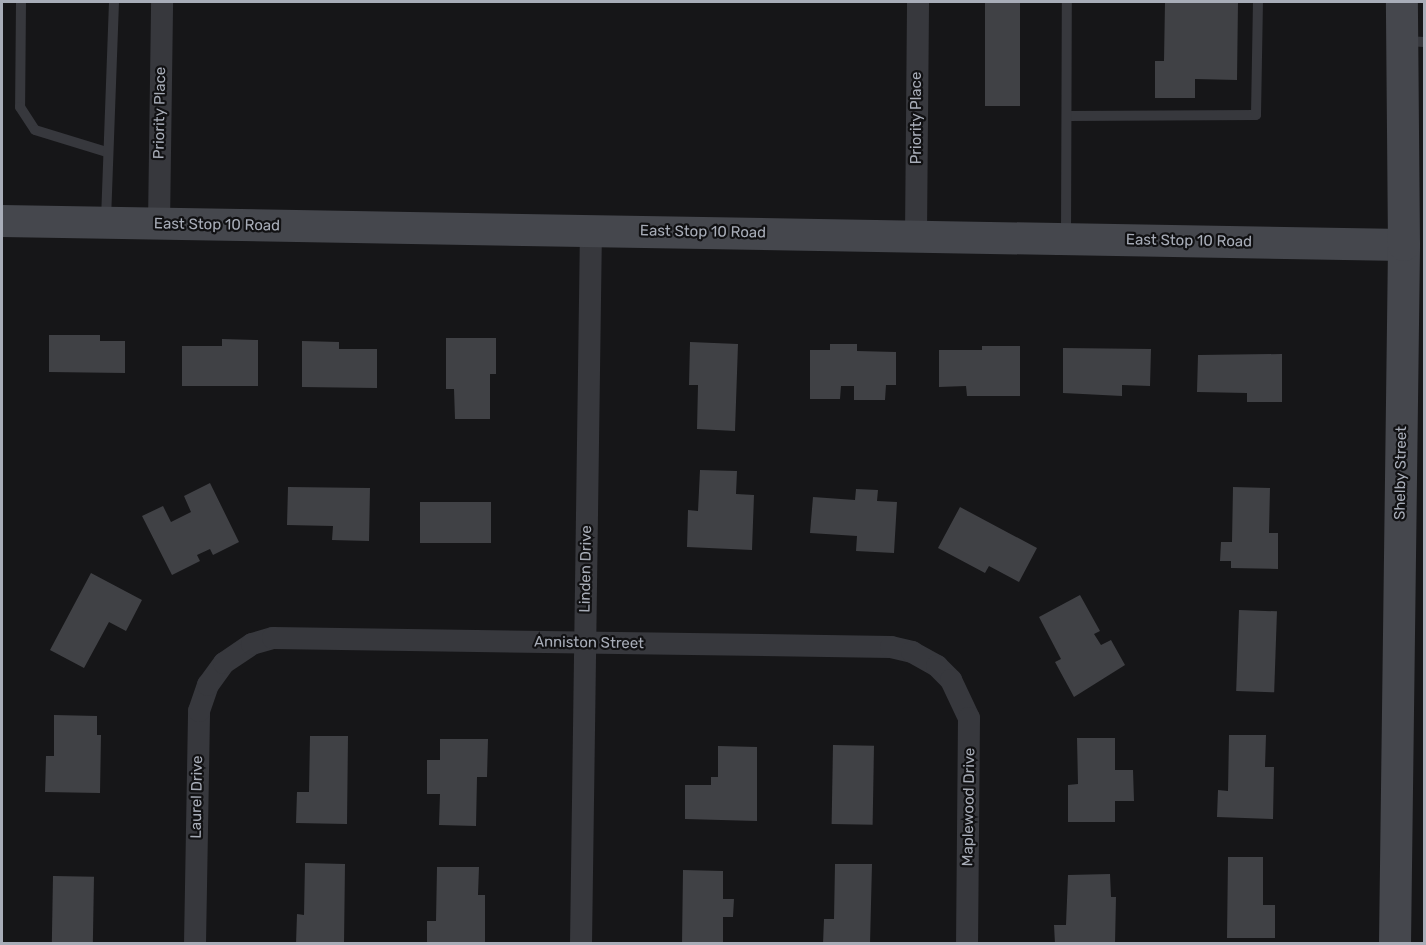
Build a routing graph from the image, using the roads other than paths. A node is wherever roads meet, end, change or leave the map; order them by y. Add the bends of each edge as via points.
1 (21, 2) edge
2 (114, 2) edge
3 (162, 2) edge
4 (918, 2) edge
5 (1066, 2) edge
6 (1258, 2) edge
7 (1402, 2) edge
8 (1414, 41) edge
9 (1066, 116) junction
10 (107, 152) junction
11 (2, 221) edge
12 (105, 223) junction
13 (159, 224) junction
14 (591, 230) junction
15 (916, 235) junction
16 (1066, 238) junction
17 (1404, 244) junction
18 (585, 643) junction
19 (229, 659) joint
20 (947, 676) joint
21 (195, 944) edge
22 (581, 944) edge
23 (968, 944) edge
24 (1395, 944) edge

1 - 10 lane via 20,107 35,130
2 - 10 lane
3 - 13 street, Priority Place
4 - 15 street, Priority Place
5 - 9 lane
6 - 9 lane via 1256,115
7 - 8 street, Shelby Street
8 - 17 street, Shelby Street
9 - 16 lane
10 - 12 lane
11 - 12 street, East Stop 10 Road
12 - 13 street, East Stop 10 Road
13 - 14 street, East Stop 10 Road
14 - 15 street, East Stop 10 Road
14 - 18 street, Linden Drive
15 - 16 street, East Stop 10 Road
16 - 17 street, East Stop 10 Road
17 - 24 street, Shelby Street
18 - 19 street, Anniston Street via 273,638 252,644
18 - 20 street, Anniston Street via 891,647 925,658
18 - 22 street, Linden Drive
19 - 21 street, Laurel Drive via 208,685 199,711
20 - 23 street, Maplewood Drive via 963,702 970,730

